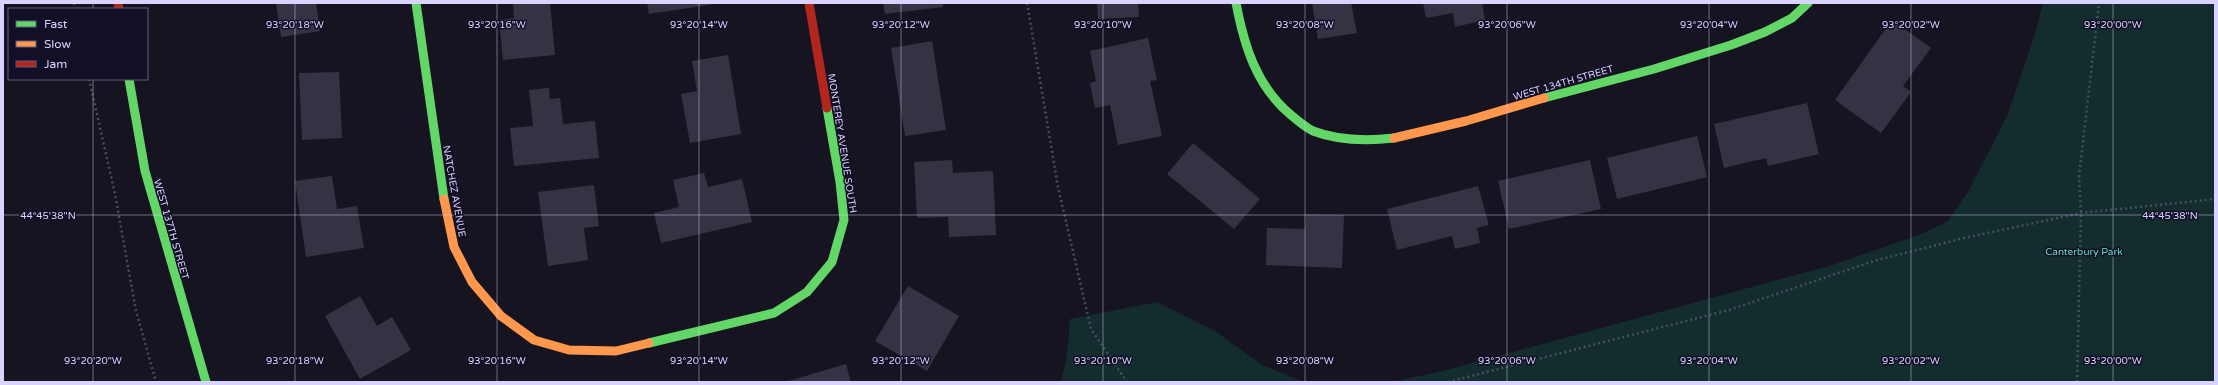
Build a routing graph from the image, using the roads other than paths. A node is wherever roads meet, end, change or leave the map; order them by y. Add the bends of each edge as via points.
1 (416, 3) edge
2 (809, 3) edge
3 (1236, 3) edge
4 (1808, 3) edge
5 (129, 80) edge
6 (687, 334) joint
7 (206, 382) edge

1 - 6 street, NATCHEZ AVENUE via 444,201 454,247 472,282 501,316 534,340 569,350 616,351
2 - 6 street, MONTEREY AVENUE SOUTH via 840,182 844,220 832,262 807,292 774,313
3 - 4 street, WEST 134TH STREET via 1246,50 1258,78 1281,109 1312,131 1348,140 1398,138 1706,54 1765,32 1802,11
5 - 7 street, WEST 137TH STREET via 145,171

